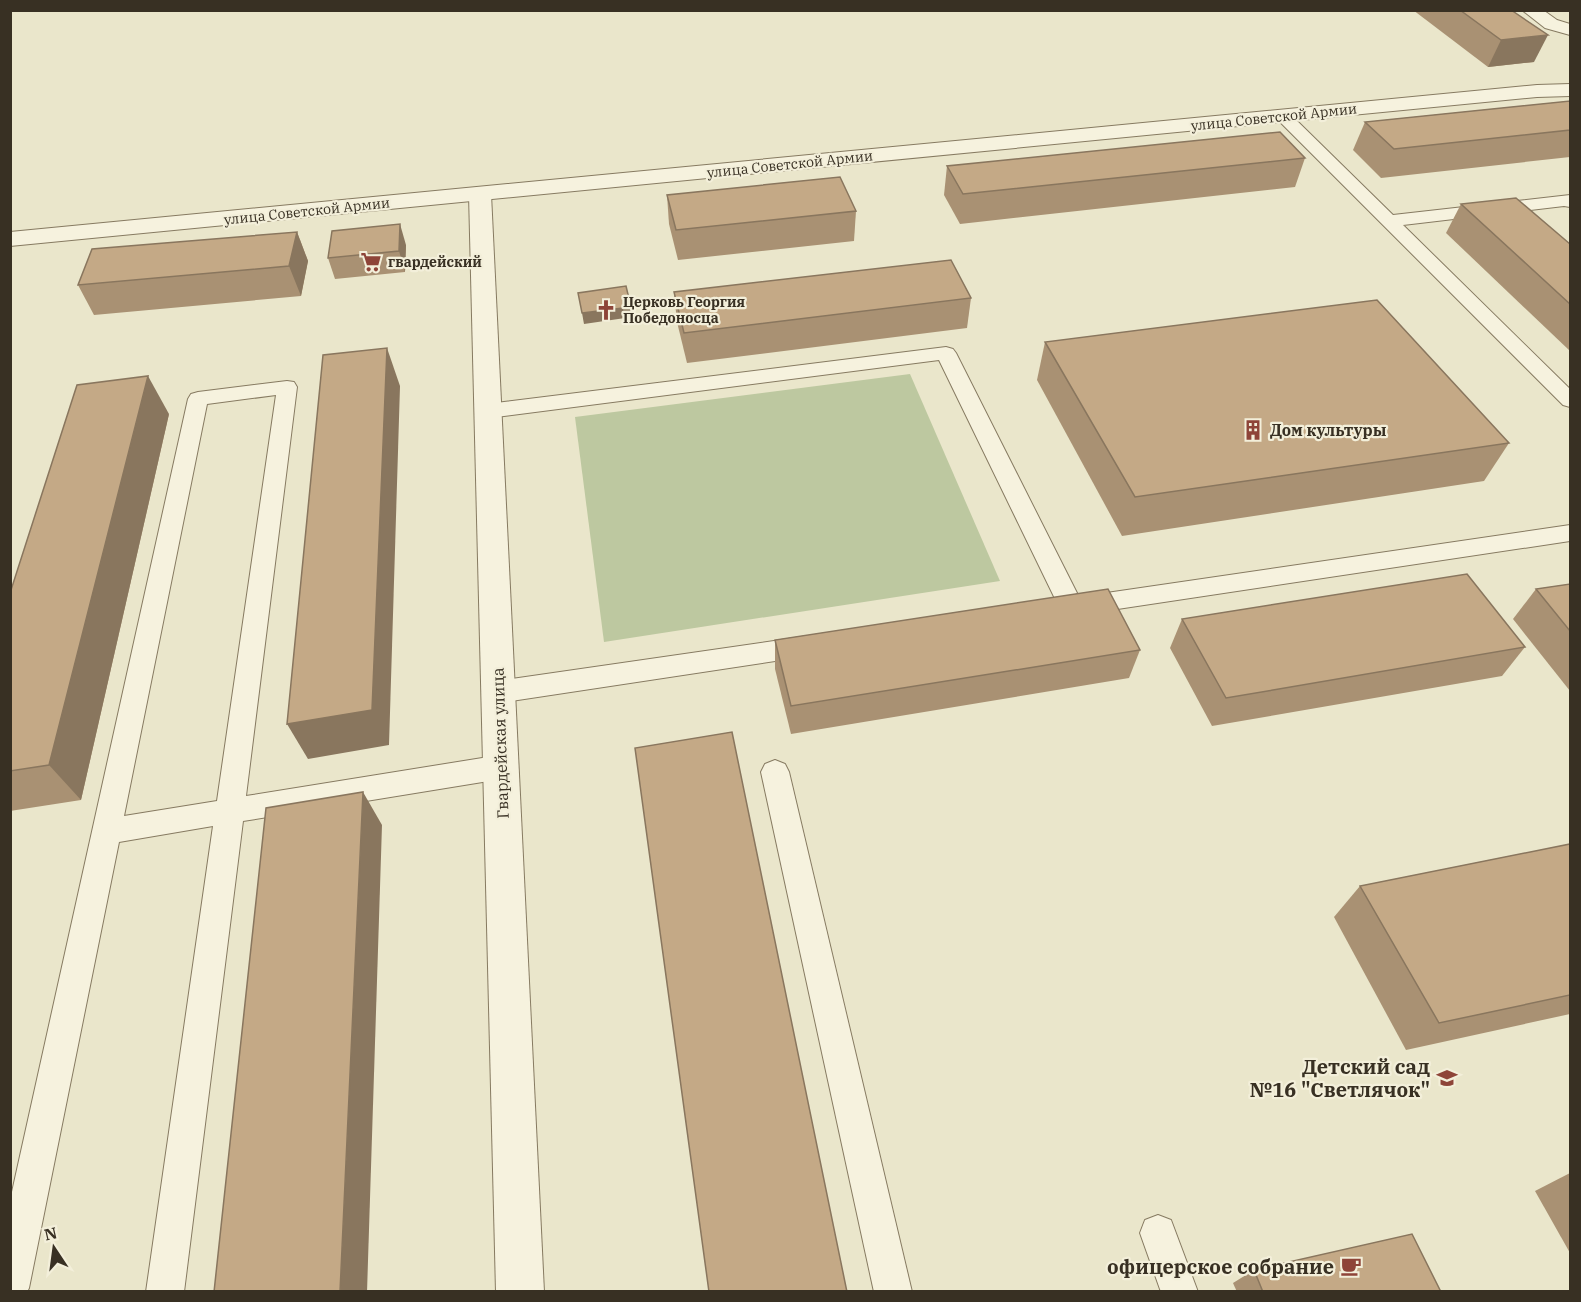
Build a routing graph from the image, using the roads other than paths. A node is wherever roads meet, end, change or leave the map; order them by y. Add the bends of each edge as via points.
1 (1530, 10) edge
2 (1570, 30) edge
3 (1570, 90) edge
4 (1282, 116) junction
5 (480, 194) junction
6 (1570, 202) edge
7 (1389, 221) junction
8 (10, 239) edge
9 (1570, 400) edge
10 (488, 411) junction
11 (1570, 533) edge
12 (826, 644) edge
13 (498, 692) junction
14 (501, 766) junction
15 (775, 772) dead end
16 (230, 811) junction
17 (107, 831) junction
18 (1158, 1233) dead end
19 (10, 1288) edge
20 (165, 1292) edge
21 (520, 1292) edge
22 (893, 1292) edge
23 (1180, 1292) edge

1 - 2 street via 1551,24
3 - 4 street, улица Советской Армии
4 - 5 street, улица Советской Армии
4 - 7 lane
5 - 8 street, улица Советской Армии
5 - 10 street, Гвардейская улица
6 - 7 lane
7 - 9 lane
10 - 11 lane via 946,353 1059,609
10 - 13 street, Гвардейская улица
12 - 13 lane
13 - 14 street, Гвардейская улица
14 - 16 lane
14 - 21 street, Гвардейская улица
15 - 22 lane
16 - 17 lane
16 - 17 lane via 287,387 198,399
16 - 20 lane
17 - 19 lane
18 - 23 lane

